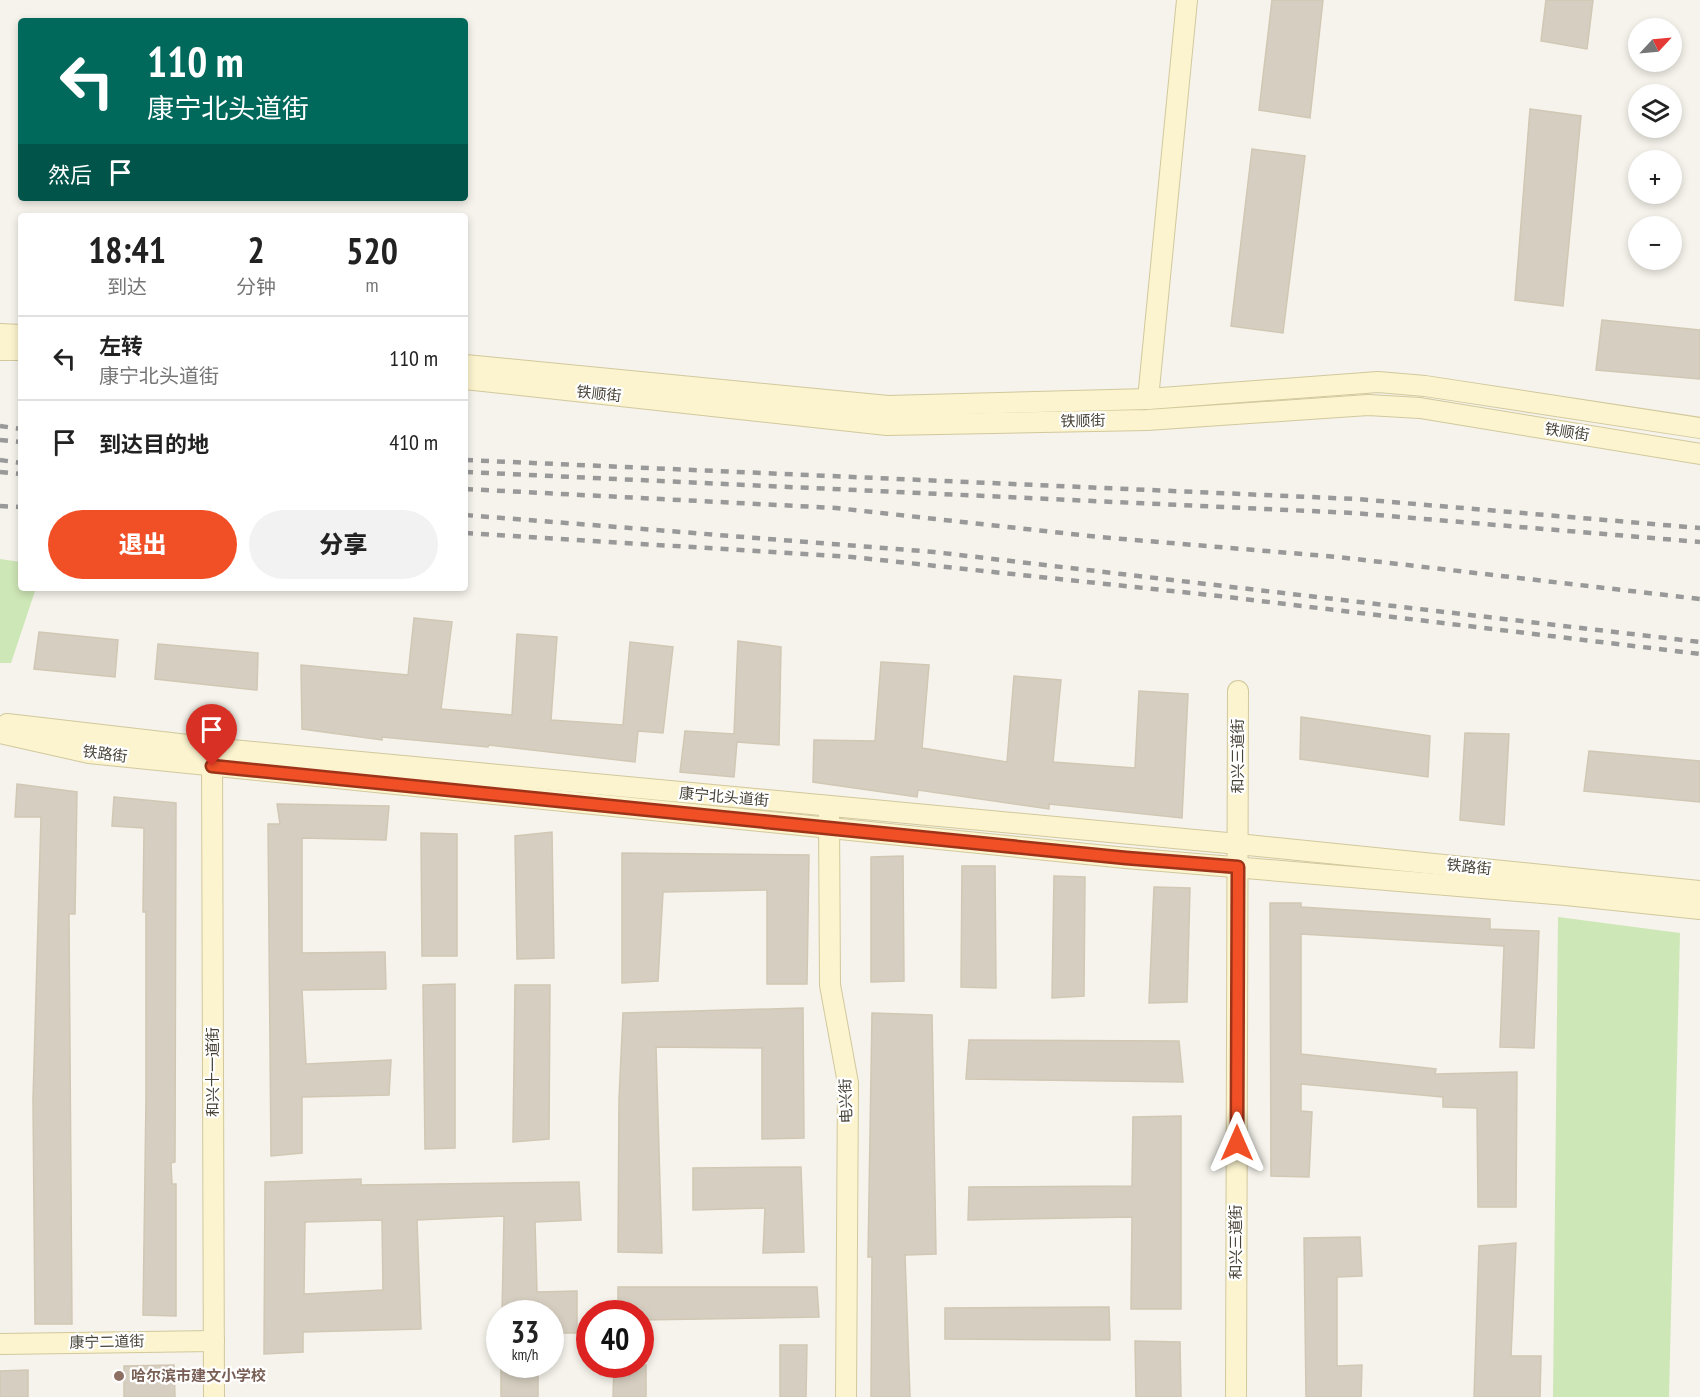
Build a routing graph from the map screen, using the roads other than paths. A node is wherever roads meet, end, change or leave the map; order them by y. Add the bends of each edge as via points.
1 (1187, 0) edge
2 (0, 334) edge
3 (18, 335) edge
4 (0, 350) edge
5 (18, 350) edge
6 (468, 364) edge
7 (468, 379) edge
8 (1148, 399) junction
9 (1700, 428) edge
10 (1700, 454) edge
11 (1238, 691) dead end
12 (1, 726) edge
13 (212, 757) junction
14 (829, 807) junction
15 (829, 828) junction
16 (1238, 844) junction
17 (1238, 867) junction
18 (1700, 891) edge
19 (1700, 909) edge
20 (213, 1341) junction
21 (0, 1344) edge
22 (214, 1397) edge
23 (846, 1397) edge
24 (1236, 1397) edge

1 - 8 main road
2 - 3 main road
4 - 5 main road
6 - 8 main road, 铁顺街 via 888,406
7 - 10 main road, 铁顺街 via 887,425 1147,420 1368,405 1420,408
8 - 9 main road, 铁顺街 via 1378,382
11 - 16 main road, 和兴三道街
12 - 13 main road, 铁路街 via 89,753
13 - 14 main road, 康宁北头道街
13 - 15 main road, 康宁北头道街
13 - 20 main road, 和兴十一道街
14 - 15 main road, 电兴街
14 - 16 main road, 康宁北头道街
15 - 17 main road, 康宁北头道街
15 - 23 main road, 电兴街 via 830,985 848,1083
16 - 17 main road, 和兴三道街
16 - 18 main road, 铁路街
17 - 19 main road, 铁路街
17 - 24 main road, 和兴三道街
20 - 21 main road, 康宁二道街
20 - 22 main road, 和兴十一道街

